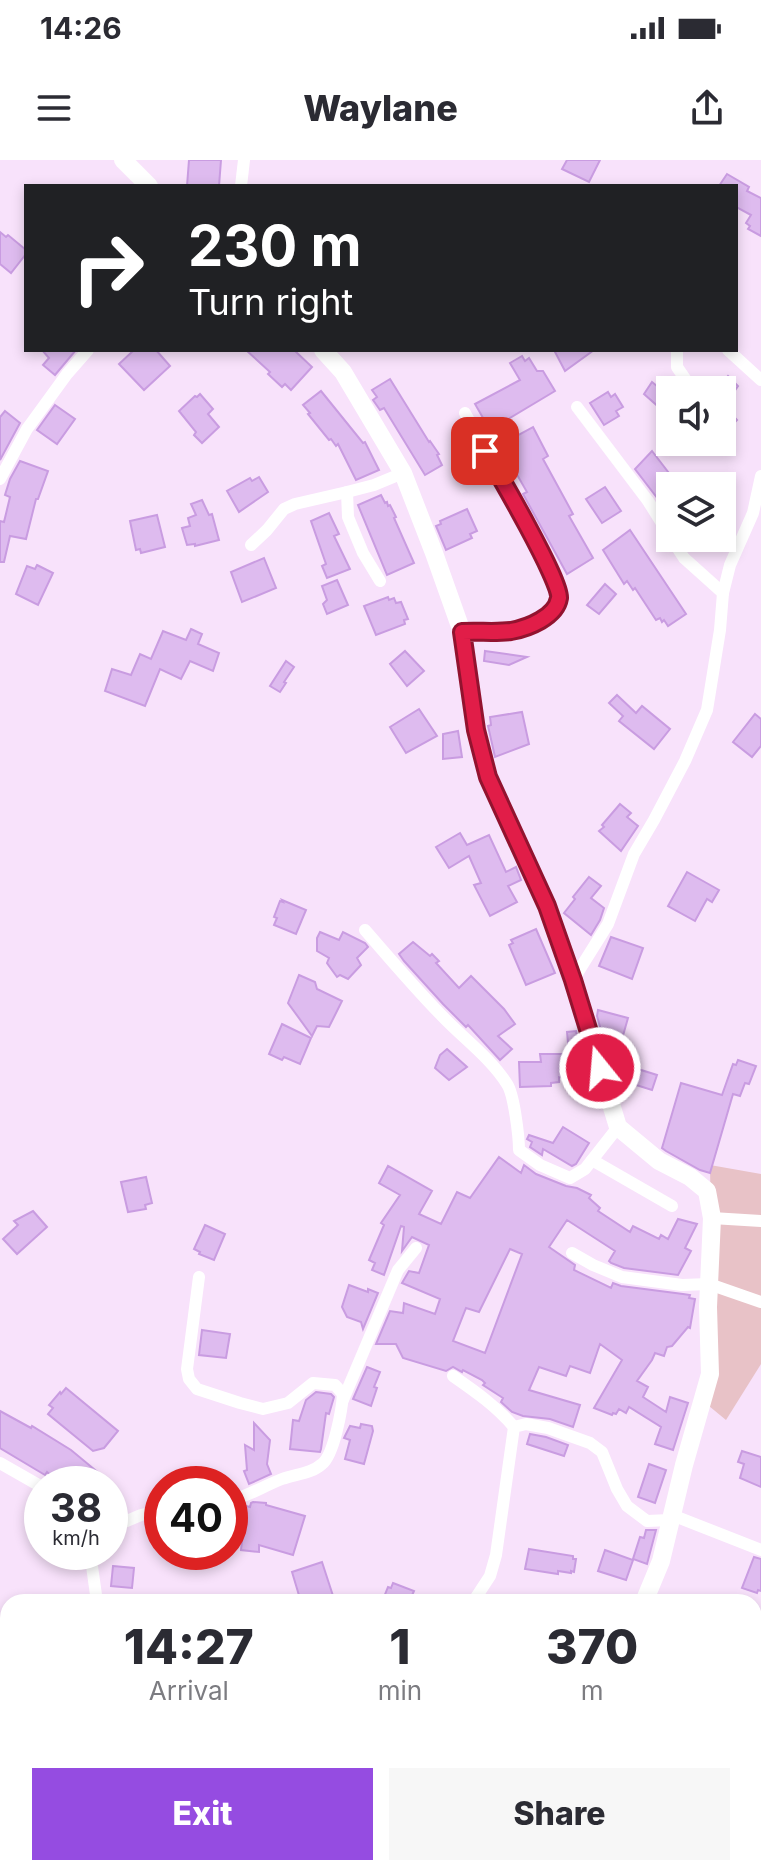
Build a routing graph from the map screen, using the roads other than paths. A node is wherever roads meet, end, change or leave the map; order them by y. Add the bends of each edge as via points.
1 (123, 160) edge
2 (244, 160) edge
3 (147, 184) edge
4 (241, 184) edge
5 (86, 352) edge
6 (325, 352) edge
7 (677, 352) edge
8 (730, 352) edge
9 (683, 376) edge
10 (761, 380) edge
11 (577, 407) dead end
12 (465, 413) dead end
13 (403, 473) junction
14 (761, 476) edge
15 (0, 479) edge
16 (347, 492) junction
17 (656, 514) edge
18 (251, 545) dead end
19 (680, 552) edge
20 (380, 581) dead end
21 (723, 593) junction
22 (462, 632) junction
23 (365, 930) dead end
24 (573, 980) junction
25 (618, 1127) junction
26 (592, 1160) junction
27 (672, 1206) dead end
28 (712, 1218) junction
29 (761, 1221) edge
30 (416, 1248) dead end
31 (572, 1253) dead end
32 (199, 1277) dead end
33 (709, 1284) junction
34 (761, 1302) edge
35 (453, 1376) dead end
36 (343, 1400) junction
37 (514, 1427) junction
38 (0, 1463) edge
39 (24, 1477) edge
40 (248, 1493) edge
41 (671, 1517) junction
42 (761, 1550) edge
43 (92, 1570) edge
44 (95, 1594) edge
45 (478, 1594) edge
46 (647, 1594) edge

1 - 3 street
2 - 4 street
5 - 15 street via 27,429
6 - 13 street via 343,372
7 - 9 street
8 - 10 street
11 - 17 street
12 - 22 street via 560,596 547,616 535,623 510,631
13 - 16 street
13 - 22 street
14 - 21 street
16 - 18 street via 284,509
16 - 20 street via 348,517
19 - 21 street
21 - 24 street via 707,710 634,854 608,924
22 - 24 street via 488,777 547,906
23 - 26 street via 509,1086 519,1150 570,1178
24 - 25 street
25 - 26 street
25 - 28 street via 707,1191
26 - 27 street
28 - 29 street
28 - 33 street
30 - 36 street via 398,1270
31 - 33 street via 622,1277
32 - 36 street via 187,1369 197,1389 263,1409 288,1403 313,1383 324,1383 335,1385
33 - 34 street
33 - 41 street via 710,1374
35 - 37 street via 482,1395
36 - 40 street via 330,1455 321,1465
37 - 41 street via 548,1428 590,1443 602,1452 627,1506 647,1521
37 - 45 street via 496,1555
38 - 39 street
41 - 42 street
41 - 46 street
43 - 44 street

